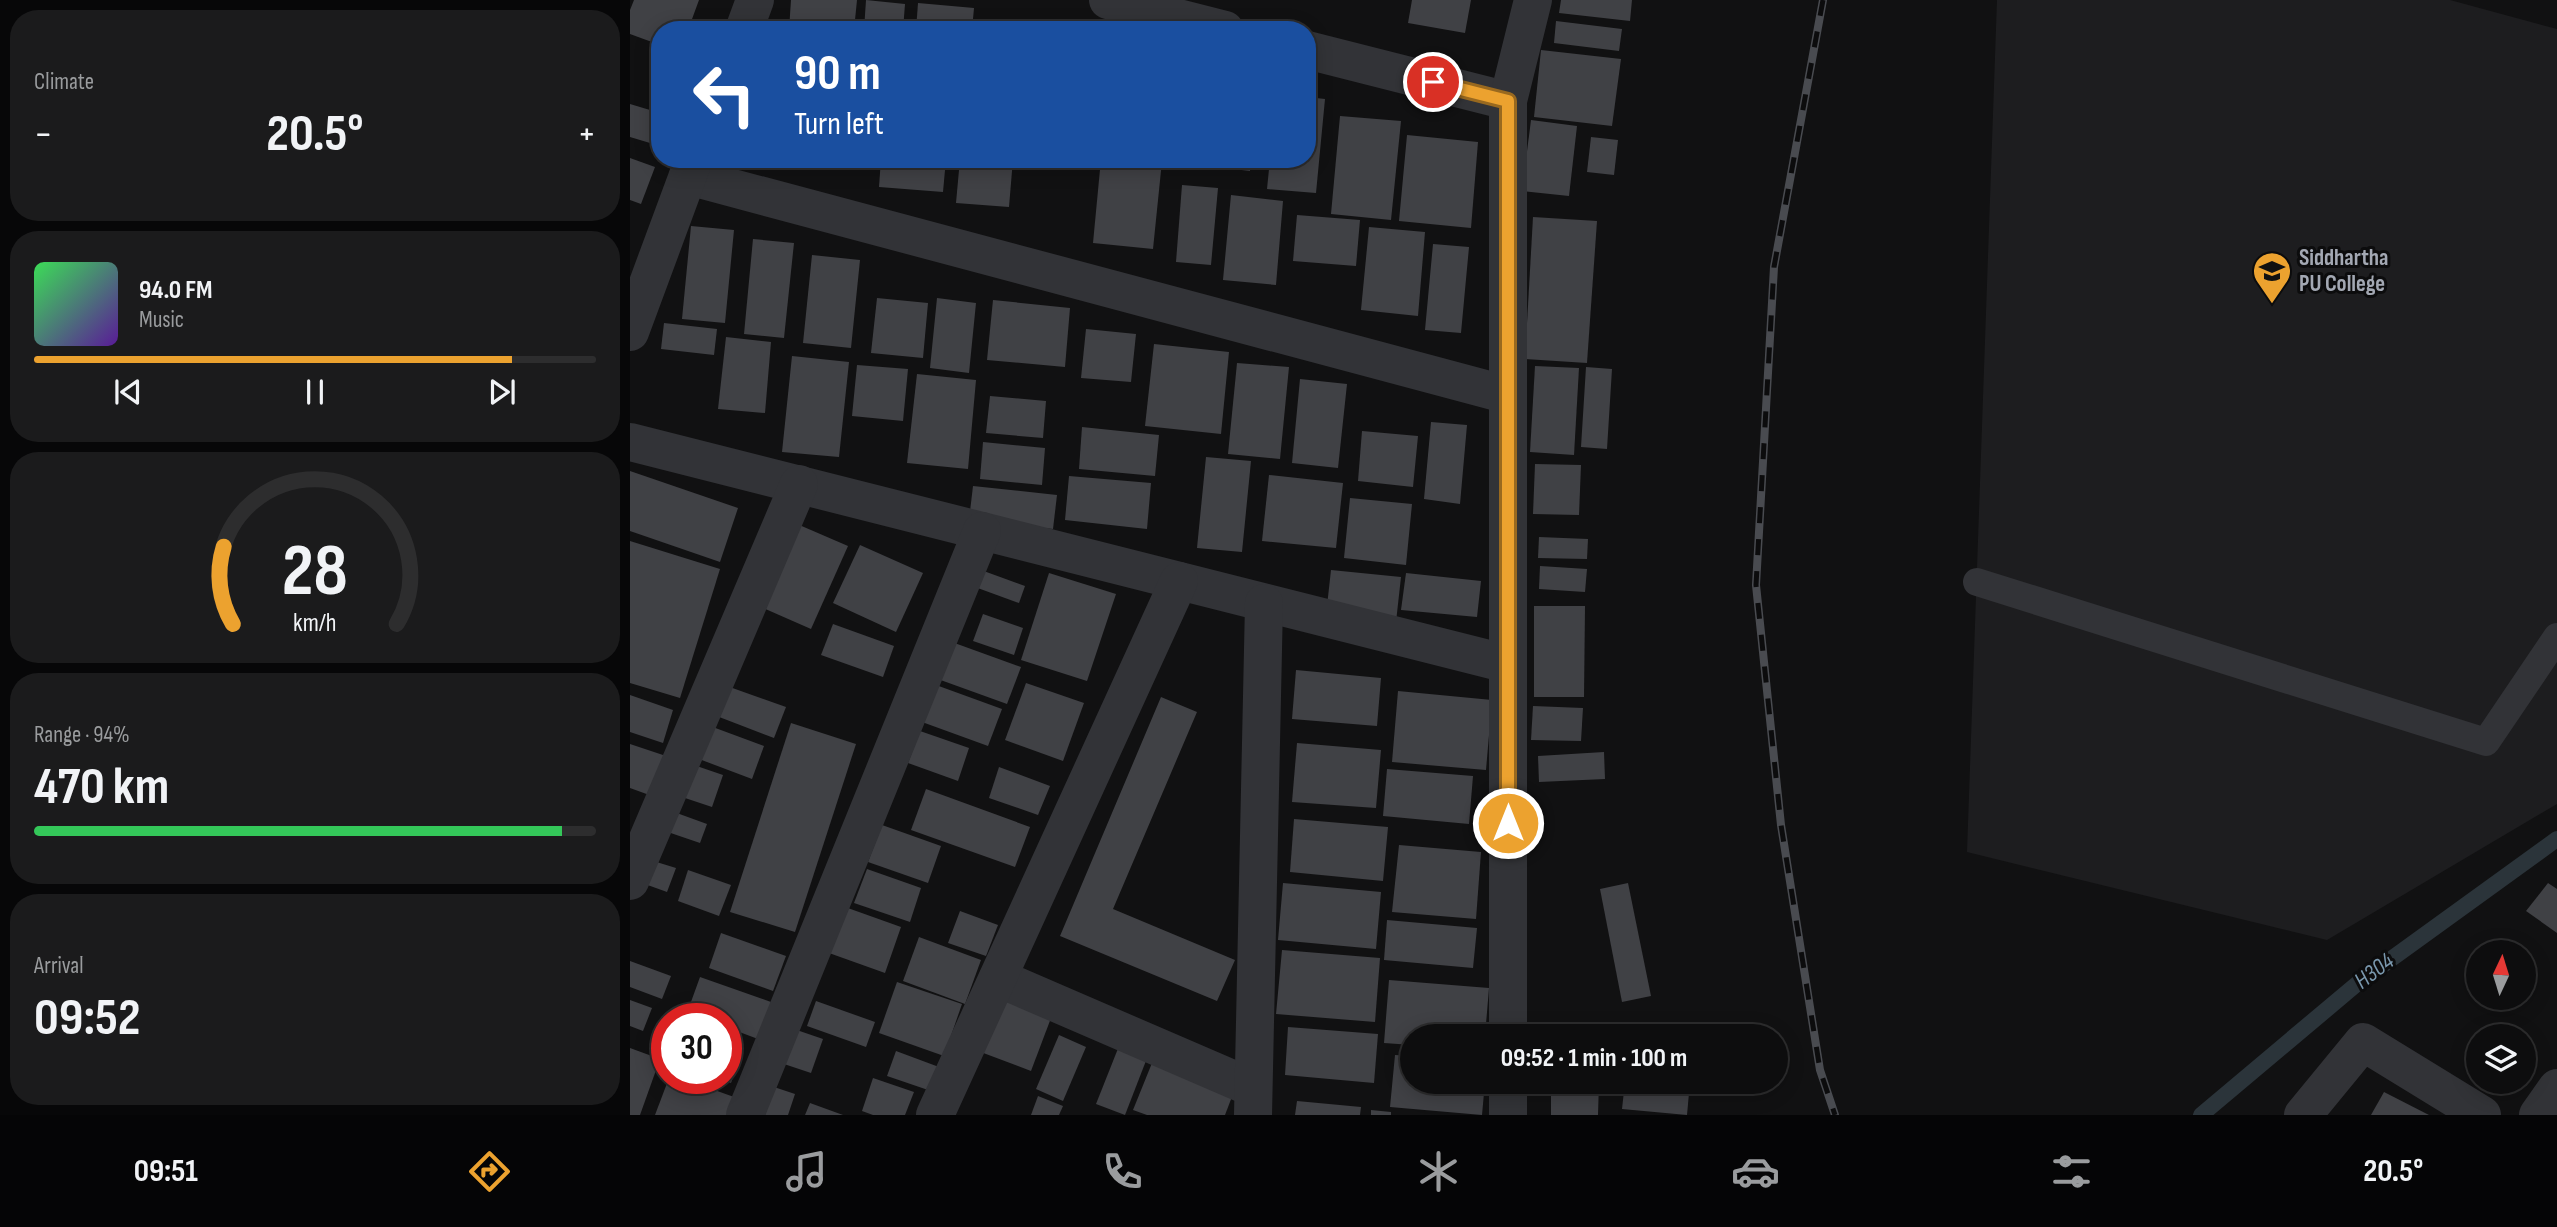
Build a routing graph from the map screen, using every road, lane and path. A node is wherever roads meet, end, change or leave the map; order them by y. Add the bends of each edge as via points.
1 (755, 0) edge
2 (1108, 0) edge
3 (1533, 0) edge
4 (747, 21) edge
5 (1190, 21) edge
6 (1316, 53) edge
7 (1508, 101) junction
8 (691, 168) edge
9 (630, 332) edge
10 (1508, 395) junction
11 (630, 442) edge
12 (799, 484) junction
13 (982, 531) junction
14 (1179, 581) junction
15 (1977, 582) dead end
16 (1265, 603) junction
17 (2557, 637) edge
18 (1508, 664) junction
19 (630, 881) edge
20 (998, 978) junction
21 (1508, 1024) edge
22 (2557, 1088) edge
23 (1508, 1094) edge
24 (1253, 1101) edge
25 (746, 1115) edge
26 (935, 1115) edge
27 (1508, 1115) edge
28 (2303, 1115) edge
29 (2482, 1115) edge
30 (2538, 1115) edge

1 - 4 street
2 - 5 street
3 - 7 street
6 - 7 street
7 - 10 street
8 - 9 street
8 - 10 street
10 - 18 street
11 - 12 street
12 - 13 street
12 - 19 street
13 - 14 street
13 - 25 street
14 - 16 street
14 - 20 street
15 - 17 lane via 2486,742
16 - 18 street
16 - 24 street
18 - 21 street
20 - 24 street
20 - 26 street
22 - 30 street
23 - 27 street
28 - 29 street via 2363,1042

